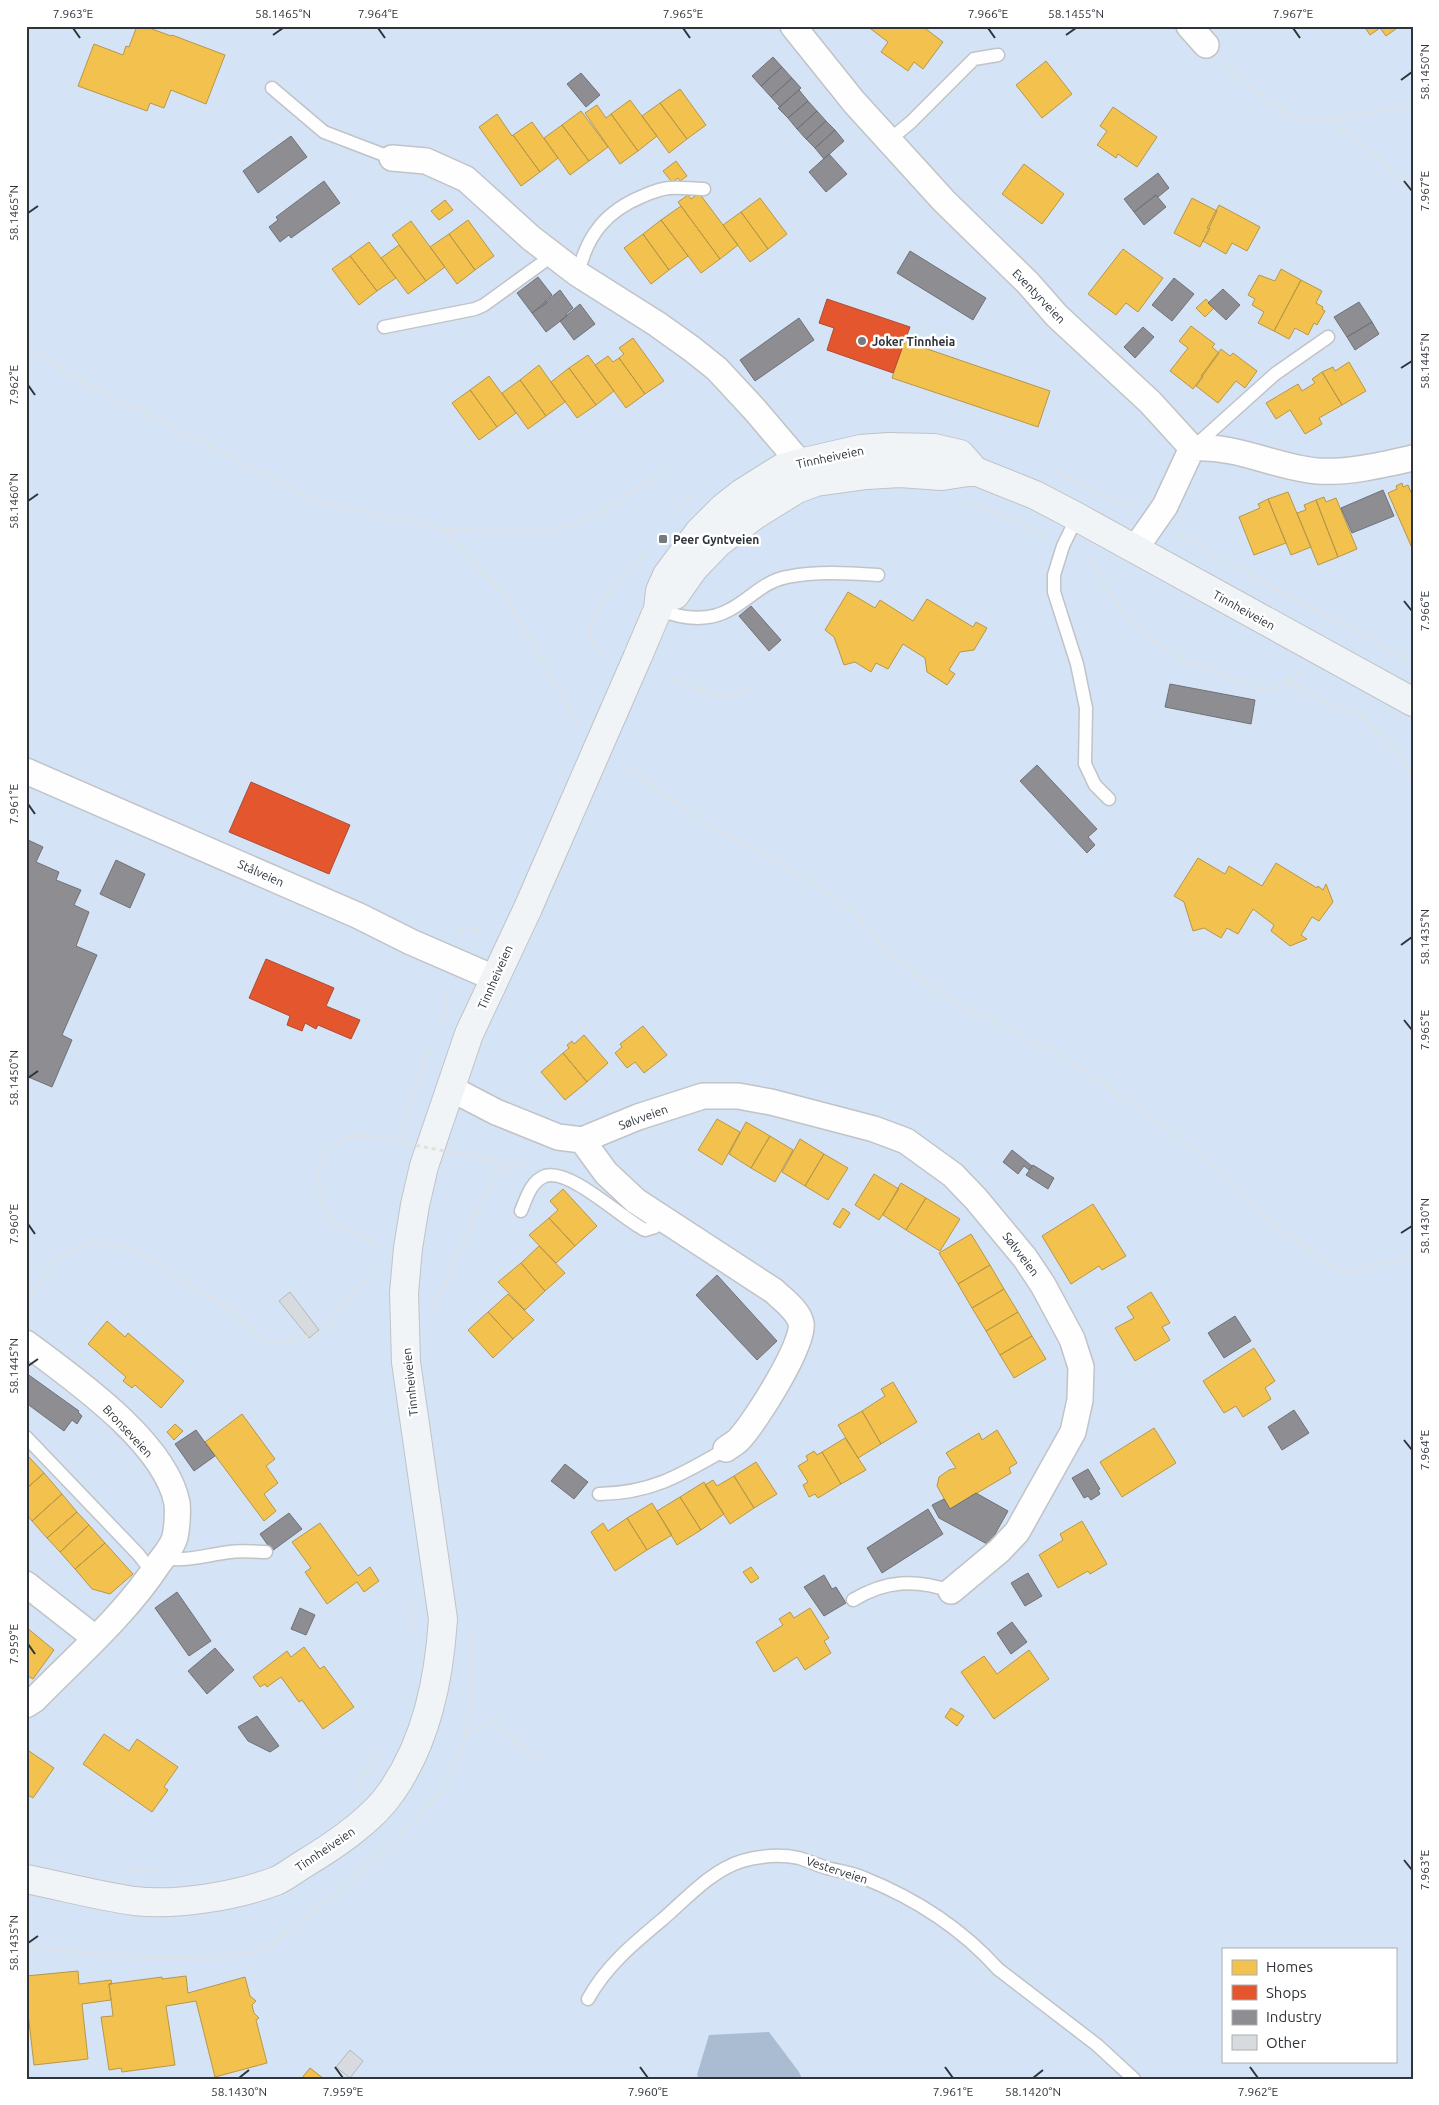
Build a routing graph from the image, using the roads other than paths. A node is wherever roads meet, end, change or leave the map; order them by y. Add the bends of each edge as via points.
1 (793, 26) edge
2 (1189, 26) edge
3 (1206, 45) road end
4 (998, 55) dead end
5 (272, 88) dead end
6 (888, 141) junction
7 (392, 158) joint
8 (704, 189) dead end
9 (551, 254) junction
10 (578, 274) junction
11 (384, 327) dead end
12 (1328, 337) dead end
13 (1192, 448) junction
14 (1413, 458) edge
15 (808, 472) junction
16 (1077, 517) junction
17 (1135, 549) junction
18 (878, 576) dead end
19 (658, 609) junction
20 (1413, 702) edge
21 (26, 771) edge
22 (1109, 799) dead end
23 (494, 978) junction
24 (450, 1088) junction
25 (582, 1140) junction
26 (521, 1211) dead end
27 (662, 1219) junction
28 (26, 1343) edge
29 (26, 1437) edge
30 (726, 1449) joint
31 (599, 1494) dead end
32 (266, 1552) dead end
33 (158, 1565) junction
34 (26, 1584) edge
35 (951, 1591) joint
36 (853, 1600) dead end
37 (95, 1638) junction
38 (26, 1705) edge
39 (26, 1879) edge
40 (588, 1999) dead end
41 (1134, 2079) edge

1 - 6 street, Eventyrveien
2 - 3 street
4 - 6 lane via 974,59
5 - 7 lane via 324,132
6 - 13 street, Eventyrveien via 1057,316 1150,402
7 - 9 street via 426,161 466,179
8 - 10 lane via 658,190 624,203 608,215 589,242
9 - 10 street
9 - 11 lane via 484,304
10 - 15 street via 657,324 717,368
12 - 13 lane via 1275,374
13 - 14 street via 1210,447 1246,453 1317,470 1354,469
13 - 17 street via 1164,506
15 - 16 street, Tinnheiveien via 861,449 934,448 960,454 975,471 1035,495
15 - 19 street, Tinnheiveien via 782,468 742,493 711,520 667,575 660,591
16 - 17 street, Tinnheiveien
16 - 22 lane via 1054,575 1054,592 1077,664 1086,708 1085,764 1095,785
17 - 20 street, Tinnheiveien
18 - 19 lane via 854,573 786,577 757,589 731,610 705,618 678,618
19 - 23 street, Tinnheiveien, bridge via 528,908
21 - 23 street, Stålveien
23 - 24 street, Tinnheiveien via 468,1034
24 - 25 street, Sølvveien via 496,1112 558,1137
24 - 39 street, Tinnheiveien via 424,1166 415,1206 404,1293 406,1362 442,1619 441,1656 434,1690 424,1727 411,1757 392,1792 365,1821 338,1843 278,1880 213,1897 135,1901
25 - 27 street via 606,1174
25 - 35 street, Sølvveien via 703,1096 738,1096 771,1102 874,1129 906,1141 953,1175 1000,1226 1043,1285 1072,1339 1081,1367 1080,1400 1073,1432 1017,1532
26 - 27 lane via 534,1183 545,1176 562,1176 645,1230 655,1227
27 - 30 street via 774,1291 802,1323 799,1341 784,1370 741,1439
28 - 33 street, Bronseveien via 113,1412 144,1444 165,1473 177,1504 174,1539
29 - 33 lane via 138,1554
30 - 31 lane via 659,1484 642,1490
32 - 33 lane via 230,1552
33 - 37 street, Bronseveien via 122,1612
34 - 37 street
35 - 36 lane, Sølvveien via 893,1583 870,1589
37 - 38 street, Bronseveien
40 - 41 lane, Vesterveien via 601,1977 631,1945 714,1876 740,1862 766,1856 797,1858 863,1877 916,1903 985,1954 998,1969 1097,2045

